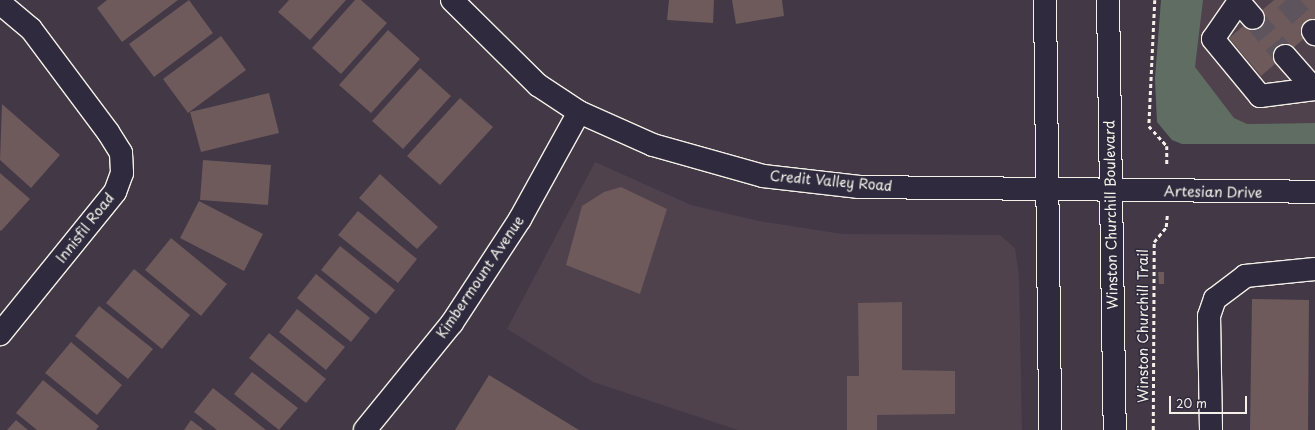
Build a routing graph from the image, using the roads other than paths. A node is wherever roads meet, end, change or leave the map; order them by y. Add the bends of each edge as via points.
1 (452, 0) edge
2 (1045, 0) edge
3 (1108, 0) edge
4 (0, 3) edge
5 (1244, 7) edge
6 (1284, 56) tunnel mouth
7 (1314, 89) edge
8 (579, 112) junction
9 (1047, 189) junction
10 (1111, 190) junction
11 (1315, 192) edge
12 (1315, 269) edge
13 (0, 334) edge
14 (365, 430) edge
15 (1050, 430) edge
16 (1115, 430) edge
17 (1211, 430) edge

1 - 8 street, Credit Valley Road via 538,85
2 - 9 street
3 - 10 street, Winston Churchill Boulevard
4 - 13 street, Innisfil Road via 31,29 108,132 121,153 122,173 115,192
5 - 7 street via 1213,39 1260,96
6 - 7 street
8 - 9 street, Credit Valley Road via 653,145 763,176 859,187
8 - 14 street, Kimbermount Avenue via 520,219 452,323
9 - 10 street, Credit Valley Road
9 - 15 street
10 - 11 street, Artesian Drive
10 - 16 street, Winston Churchill Boulevard
12 - 17 street via 1245,276 1215,299 1209,316

